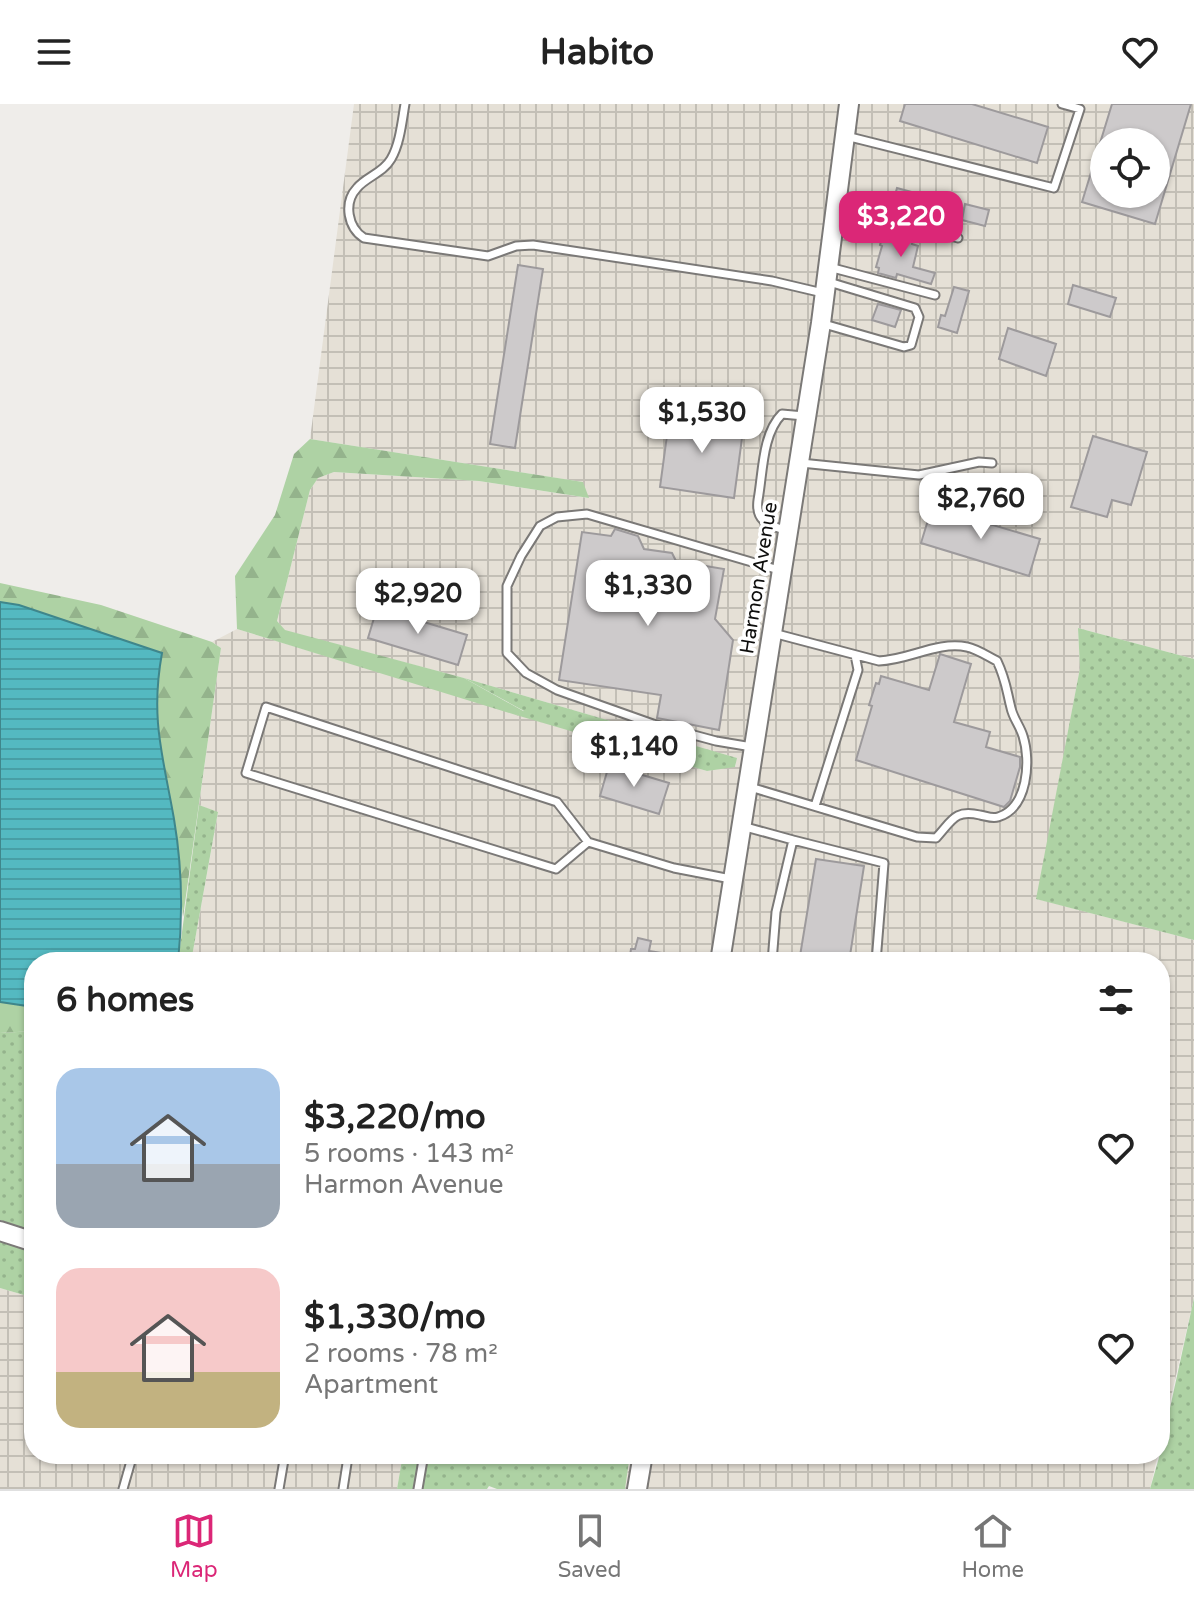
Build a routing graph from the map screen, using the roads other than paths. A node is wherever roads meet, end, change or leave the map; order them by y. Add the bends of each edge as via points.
1 (405, 104) edge
2 (849, 104) edge
3 (1062, 104) edge
4 (1081, 107) edge
5 (846, 136) junction
6 (837, 208) junction
7 (958, 238) dead end
8 (827, 281) junction
9 (935, 295) dead end
10 (821, 323) junction
11 (806, 417) junction
12 (799, 463) junction
13 (992, 463) dead end
14 (788, 532) junction
15 (782, 571) junction
16 (773, 633) junction
17 (855, 655) junction
18 (754, 747) junction
19 (748, 786) junction
20 (815, 806) junction
21 (742, 826) junction
22 (793, 840) junction
23 (588, 842) junction
24 (733, 879) junction
25 (722, 952) edge
26 (773, 952) edge
27 (877, 952) edge
28 (0, 1231) edge
29 (24, 1239) edge
30 (130, 1464) edge
31 (283, 1464) edge
32 (347, 1464) edge
33 (422, 1464) edge
34 (641, 1464) edge
35 (123, 1489) edge
36 (279, 1489) edge
37 (343, 1489) edge
38 (418, 1489) edge
39 (637, 1489) edge

1 - 8 lane via 390,159 352,197 350,222 364,238 477,256 533,245 772,281
2 - 5 main road, Harmon Avenue
3 - 4 lane
4 - 5 lane via 1054,188
5 - 6 main road, Harmon Avenue
6 - 7 lane
6 - 8 main road, Harmon Avenue
8 - 9 lane
8 - 10 main road, Harmon Avenue
8 - 10 lane via 908,305 919,317 911,345 904,347
10 - 11 main road, Harmon Avenue
11 - 12 main road, Harmon Avenue
11 - 14 lane via 782,414 775,421 758,500 760,519
12 - 13 lane via 919,475
12 - 14 main road, Harmon Avenue
14 - 15 main road, Harmon Avenue
15 - 16 main road, Harmon Avenue
15 - 18 lane via 587,514 557,517 540,526 507,586 507,653 526,673 557,690 653,724
16 - 17 lane
16 - 18 main road, Harmon Avenue
17 - 20 lane via 858,670
17 - 20 lane via 895,661 934,649 968,647 997,661 1028,753 1026,776 1011,811 995,818 967,812 954,816 936,838
18 - 19 main road, Harmon Avenue
19 - 20 lane
19 - 21 main road, Harmon Avenue
21 - 22 lane
21 - 24 main road, Harmon Avenue
22 - 26 lane
22 - 27 lane via 884,863
23 - 23 lane via 556,869 246,773 266,707 557,802
23 - 24 lane
24 - 25 main road, Harmon Avenue
28 - 29 main road
30 - 35 lane
31 - 36 lane
32 - 37 lane
33 - 38 lane
34 - 39 main road

